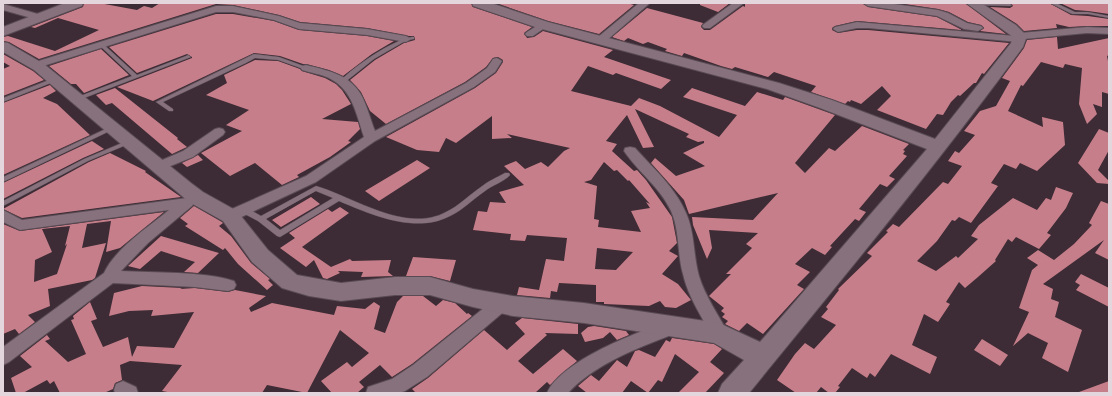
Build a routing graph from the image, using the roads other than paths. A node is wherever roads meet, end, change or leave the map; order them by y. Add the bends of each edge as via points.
1 (77, 3) edge
2 (478, 3) edge
3 (645, 3) edge
4 (739, 3) edge
5 (868, 3) edge
6 (1052, 3) edge
7 (973, 4) edge
8 (1010, 5) dead end
9 (6, 8) edge
10 (1109, 17) edge
11 (42, 18) junction
12 (543, 25) junction
13 (707, 26) dead end
14 (838, 29) dead end
15 (1109, 31) edge
16 (530, 34) dead end
17 (1015, 38) junction
18 (409, 39) joint
19 (602, 40) junction
20 (4, 43) edge
21 (101, 44) junction
22 (188, 57) dead end
23 (497, 61) dead end
24 (36, 65) junction
25 (306, 68) joint
26 (136, 77) junction
27 (54, 80) junction
28 (342, 82) junction
29 (77, 99) junction
30 (3, 100) edge
31 (171, 110) dead end
32 (112, 128) junction
33 (219, 132) dead end
34 (371, 138) junction
35 (129, 142) junction
36 (938, 146) junction
37 (630, 151) dead end
38 (158, 167) junction
39 (507, 175) dead end
40 (3, 180) edge
41 (339, 198) junction
42 (191, 200) junction
43 (3, 204) edge
44 (237, 213) junction
45 (3, 215) edge
46 (261, 219) junction
47 (110, 277) junction
48 (228, 285) dead end
49 (501, 304) junction
50 (676, 326) junction
51 (719, 333) junction
52 (3, 357) edge
53 (763, 357) junction
54 (375, 393) edge
55 (556, 393) edge
56 (732, 393) edge

1 - 11 street
2 - 12 street
3 - 19 street
4 - 13 street
5 - 17 street via 938,13 964,26
6 - 10 lane via 1074,13
7 - 8 lane
7 - 17 street via 1011,28
9 - 11 street
11 - 20 street
12 - 16 street
12 - 19 street
14 - 17 street via 868,25
15 - 17 street via 1089,29
17 - 36 street via 1018,44
18 - 21 street via 367,32 299,26 247,11 225,8 203,12
18 - 28 lane via 372,58
19 - 36 street via 805,96
20 - 24 street
21 - 24 street
21 - 26 lane
22 - 26 lane
23 - 34 street via 491,70 470,85
24 - 27 street
25 - 28 street via 332,75
25 - 31 lane via 279,59 254,56 159,102
26 - 29 lane
27 - 29 street
27 - 30 lane
28 - 34 street via 355,94
29 - 32 street
32 - 35 street
32 - 40 lane
33 - 38 street via 188,154
34 - 44 street via 311,179
35 - 38 street
35 - 43 lane via 86,160
36 - 53 street via 863,240
37 - 51 street via 665,191 679,212 691,276
38 - 42 street
39 - 41 lane via 488,185 443,218 429,220 418,221 388,216
41 - 46 lane via 316,188
41 - 46 lane via 280,234
42 - 44 street
42 - 45 street via 20,225
42 - 47 street via 122,259
44 - 46 lane
44 - 49 street via 260,256 290,282 341,292 395,286 430,286
47 - 48 street
47 - 52 street
49 - 50 street
49 - 54 street via 420,371 398,386
50 - 51 street
50 - 55 street via 631,343 601,358 575,375
51 - 53 street
53 - 56 street

